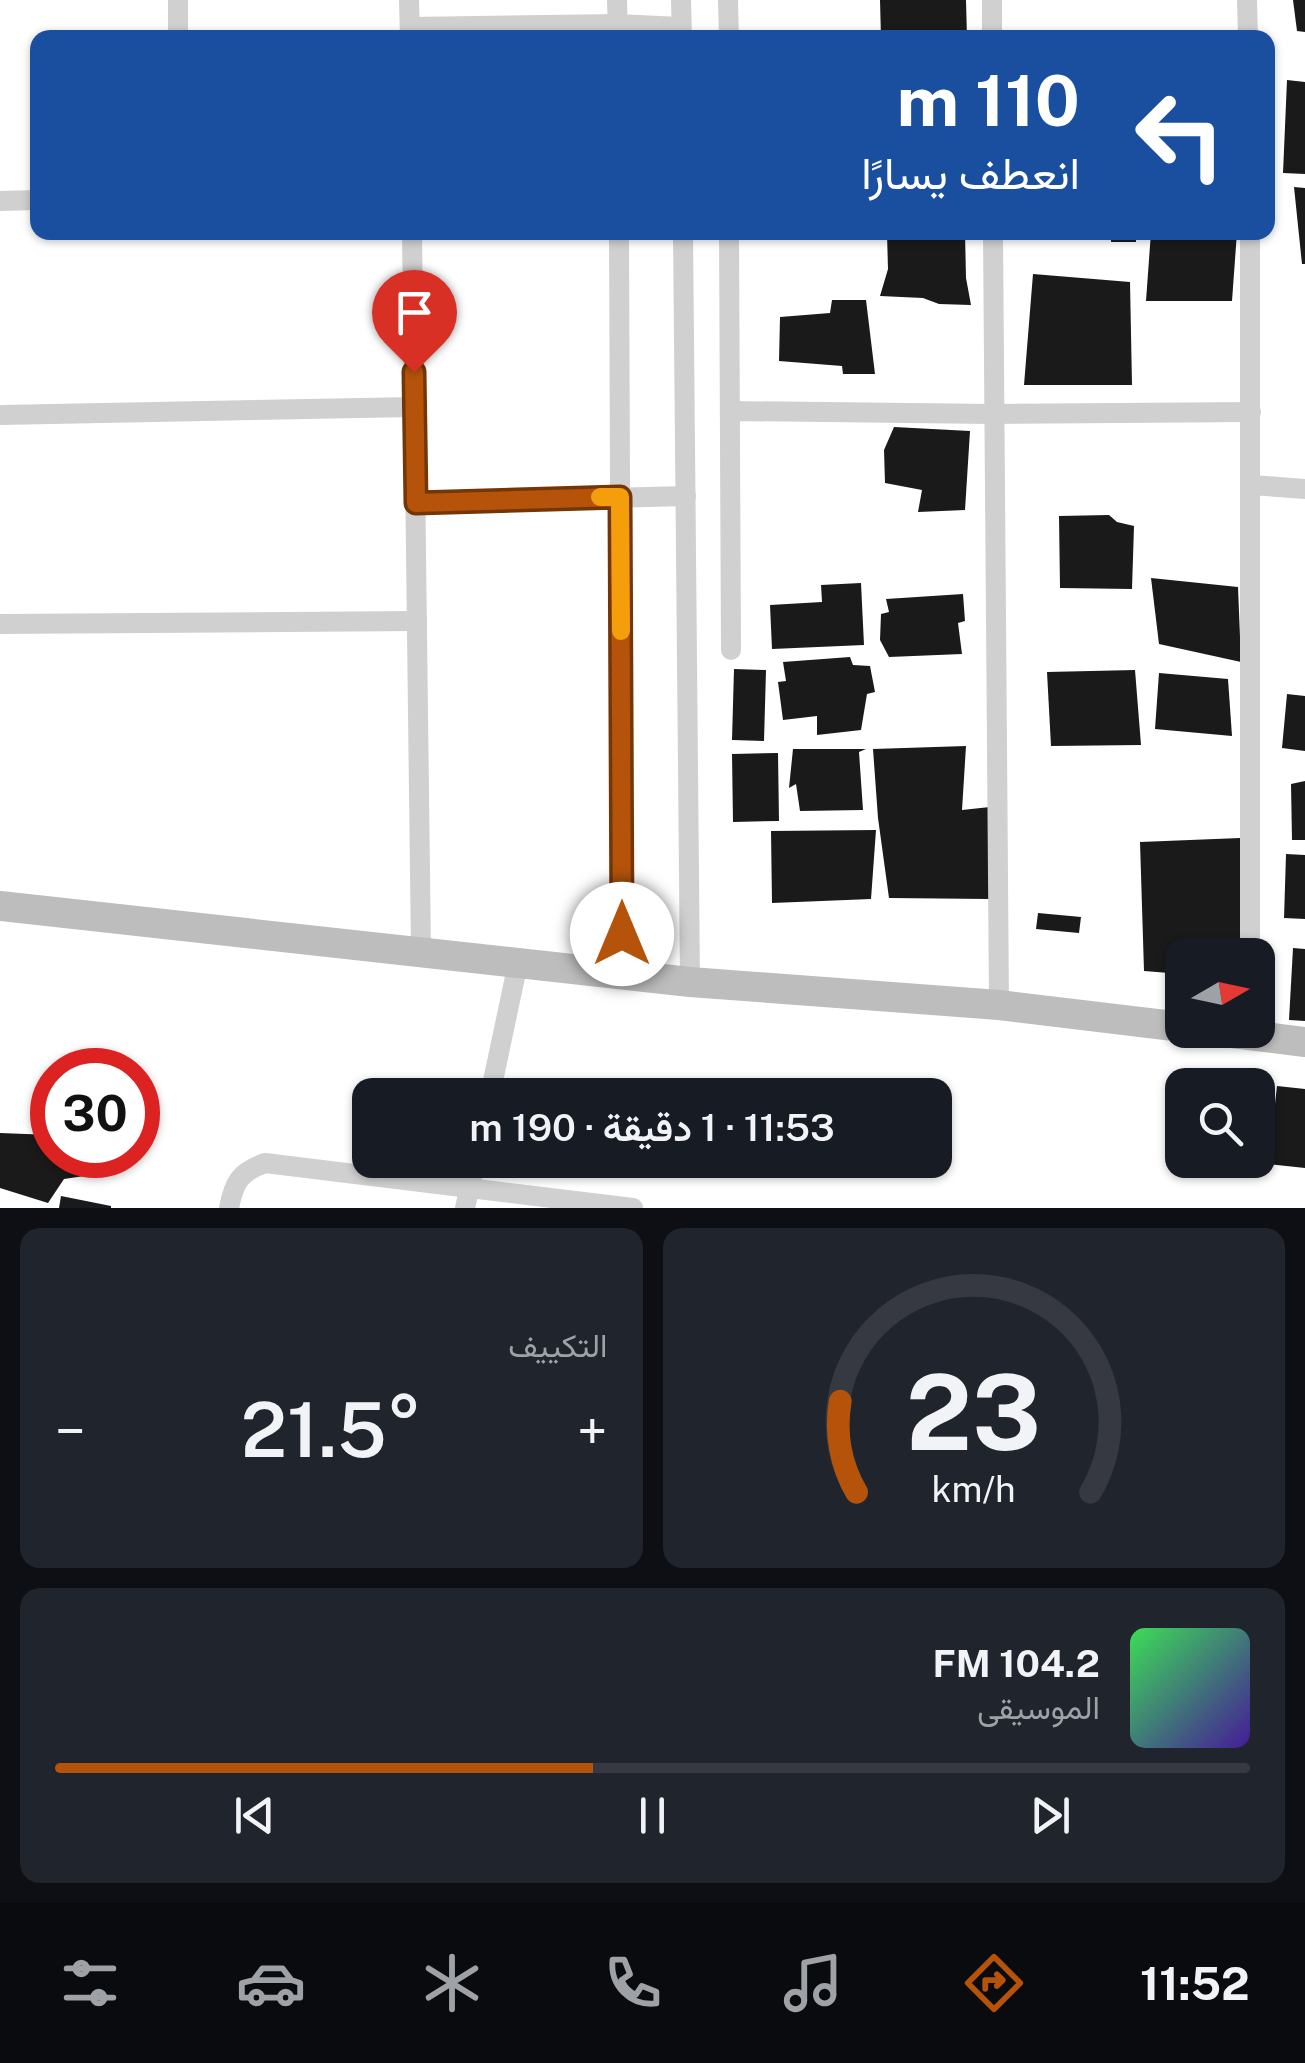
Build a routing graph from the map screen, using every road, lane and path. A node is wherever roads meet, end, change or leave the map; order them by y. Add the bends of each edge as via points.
1 (178, 0) edge
2 (409, 0) edge
3 (617, 0) edge
4 (681, 0) edge
5 (728, 0) edge
6 (992, 0) edge
7 (1247, 0) edge
8 (178, 30) edge
9 (410, 30) edge
10 (618, 30) edge
11 (682, 30) edge
12 (728, 30) edge
13 (992, 30) edge
14 (1248, 30) edge
15 (30, 200) edge
16 (0, 201) edge
17 (412, 240) edge
18 (618, 240) edge
19 (684, 240) edge
20 (730, 240) edge
21 (993, 240) edge
22 (1250, 240) edge
23 (414, 407) junction
24 (730, 411) junction
25 (1252, 412) junction
26 (994, 414) junction
27 (0, 415) edge
28 (1252, 484) junction
29 (1305, 489) edge
30 (686, 496) junction
31 (620, 497) junction
32 (416, 503) junction
33 (417, 621) junction
34 (0, 624) edge
35 (730, 650) dead end
36 (0, 906) edge
37 (1250, 938) edge
38 (422, 952) junction
39 (518, 963) junction
40 (622, 974) junction
41 (690, 982) junction
42 (999, 1006) junction
43 (1165, 1025) edge
44 (1275, 1037) edge
45 (1305, 1042) edge
46 (494, 1078) edge
47 (468, 1198) edge
48 (229, 1208) edge
49 (633, 1208) edge

1 - 8 street
2 - 9 street
3 - 10 street
4 - 11 street
5 - 12 street
6 - 13 street
7 - 14 street
15 - 16 street
17 - 23 street
18 - 31 street
19 - 30 street
20 - 24 street
21 - 26 street
22 - 25 street
23 - 27 street
23 - 32 street
24 - 26 street
24 - 35 street
25 - 26 street
25 - 28 street
26 - 42 street
28 - 29 street
28 - 37 street
30 - 31 street
30 - 41 street
31 - 32 street
31 - 40 street
32 - 33 street
33 - 34 street
33 - 38 street
36 - 38 street
38 - 39 street
39 - 40 street
39 - 46 street
40 - 41 street
41 - 42 street
42 - 43 street
44 - 45 street
47 - 48 street via 265,1163 246,1170
47 - 49 street

